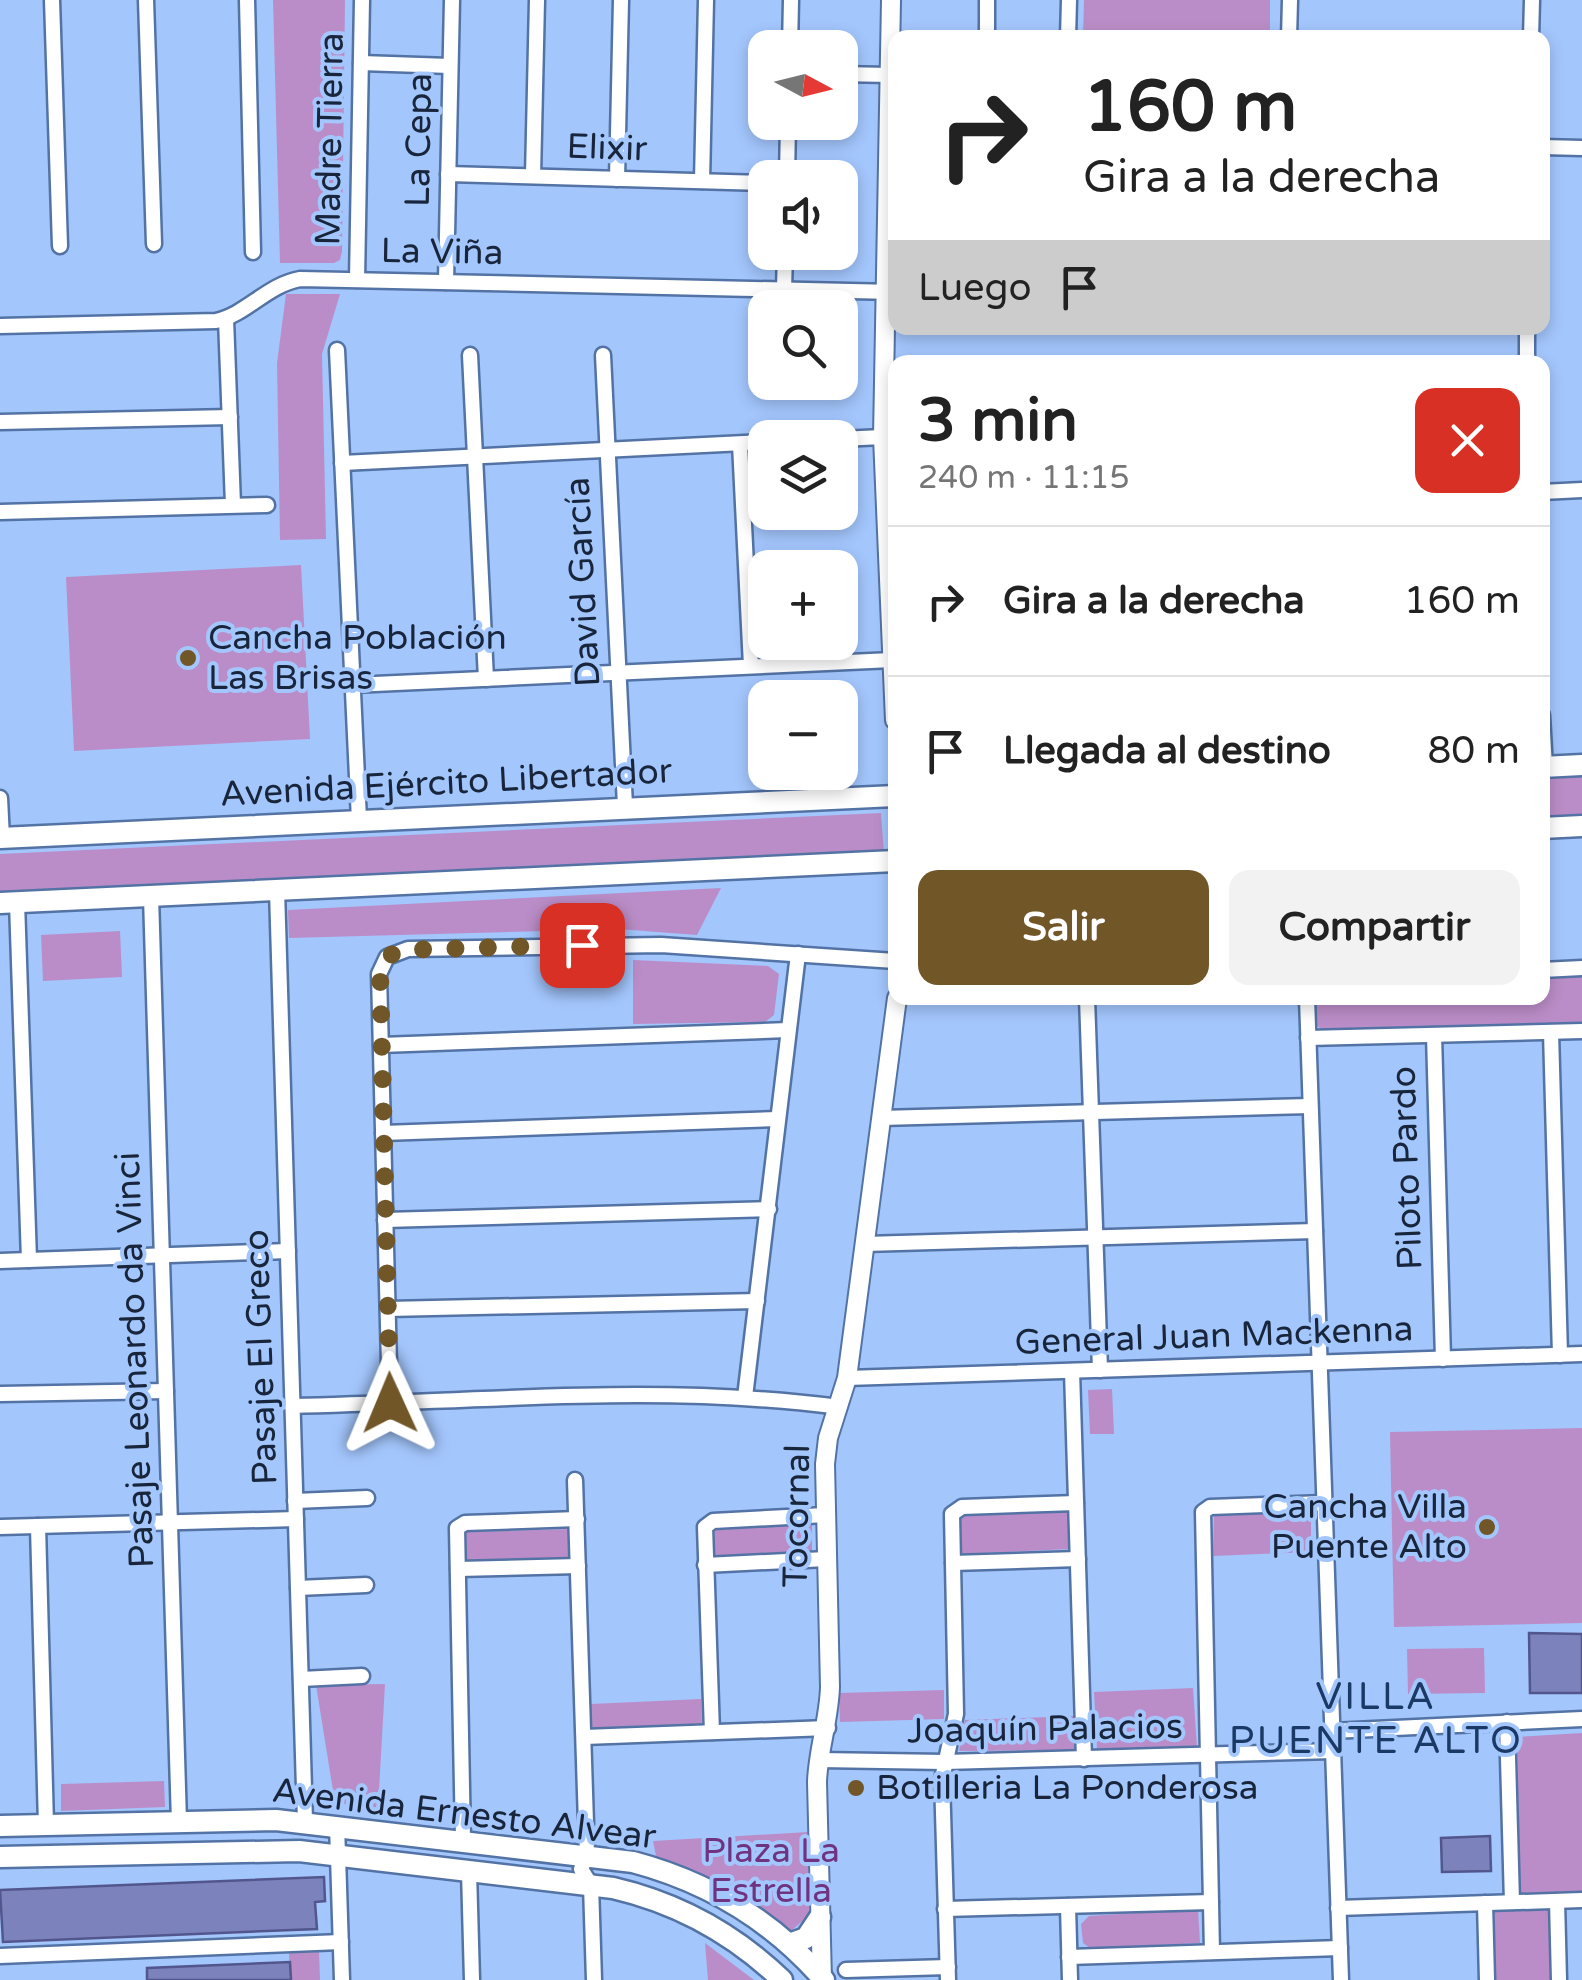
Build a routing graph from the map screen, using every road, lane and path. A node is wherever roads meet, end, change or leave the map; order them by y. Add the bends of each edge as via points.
1 (52, 0) edge
2 (146, 0) edge
3 (247, 0) edge
4 (362, 0) edge
5 (452, 0) edge
6 (537, 0) edge
7 (621, 0) edge
8 (706, 0) edge
9 (791, 0) edge
10 (891, 0) edge
11 (987, 0) edge
12 (1069, 0) edge
13 (1290, 0) edge
14 (1532, 0) edge
15 (790, 30) edge
16 (891, 30) edge
17 (986, 30) edge
18 (1068, 30) edge
19 (1289, 30) edge
20 (1531, 30) edge
21 (361, 63) junction
22 (450, 66) junction
23 (858, 74) edge
24 (888, 75) edge
25 (1550, 147) edge
26 (1582, 148) edge
27 (448, 174) junction
28 (533, 176) junction
29 (617, 179) junction
30 (702, 181) junction
31 (748, 182) edge
32 (154, 244) dead end
33 (60, 246) dead end
34 (253, 252) dead end
35 (785, 270) edge
36 (357, 280) junction
37 (446, 282) junction
38 (784, 290) joint
39 (858, 291) edge
40 (888, 292) edge
41 (226, 319) junction
42 (0, 326) edge
43 (888, 333) edge
44 (337, 350) dead end
45 (470, 355) dead end
46 (604, 355) dead end
47 (230, 417) junction
48 (0, 422) edge
49 (883, 437) junction
50 (858, 438) edge
51 (748, 443) edge
52 (740, 444) junction
53 (607, 450) junction
54 (475, 456) junction
55 (888, 458) edge
56 (342, 463) junction
57 (1582, 490) edge
58 (1550, 492) edge
59 (267, 504) dead end
60 (233, 505) junction
61 (0, 512) edge
62 (888, 660) edge
63 (751, 666) junction
64 (617, 673) junction
65 (486, 679) junction
66 (353, 685) junction
67 (1582, 765) edge
68 (1550, 767) edge
69 (888, 796) edge
70 (0, 798) edge
71 (624, 806) junction
72 (359, 820) junction
73 (1582, 826) edge
74 (1550, 828) edge
75 (1, 838) edge
76 (888, 861) edge
77 (277, 890) junction
78 (151, 896) junction
79 (8, 903) edge
80 (798, 954) junction
81 (888, 960) edge
82 (1582, 968) edge
83 (1550, 970) edge
84 (895, 1005) edge
85 (1087, 1005) edge
86 (1307, 1005) edge
87 (788, 1030) junction
88 (1582, 1031) edge
89 (1550, 1032) junction
90 (1434, 1035) junction
91 (1308, 1038) junction
92 (381, 1045) junction
93 (1310, 1106) junction
94 (1091, 1112) junction
95 (881, 1118) junction
96 (778, 1119) junction
97 (383, 1134) junction
98 (769, 1209) junction
99 (386, 1220) junction
100 (1315, 1231) junction
101 (1095, 1237) junction
102 (865, 1244) junction
103 (288, 1252) junction
104 (162, 1256) junction
105 (29, 1260) junction
106 (0, 1261) edge
107 (757, 1301) junction
108 (388, 1309) junction
109 (1582, 1354) edge
110 (1560, 1355) junction
111 (1443, 1359) junction
112 (1320, 1363) junction
113 (1100, 1370) junction
114 (1072, 1371) junction
115 (848, 1378) junction
116 (166, 1391) junction
117 (0, 1394) edge
118 (746, 1397) junction
119 (390, 1403) junction
120 (292, 1406) junction
121 (840, 1407) junction
122 (575, 1480) dead end
123 (367, 1498) dead end
124 (296, 1501) junction
125 (1324, 1502) junction
126 (1076, 1503) junction
127 (825, 1515) junction
128 (296, 1519) junction
129 (576, 1519) junction
130 (170, 1522) junction
131 (38, 1526) junction
132 (0, 1527) edge
133 (826, 1559) junction
134 (1078, 1559) junction
135 (953, 1563) junction
136 (705, 1564) junction
137 (578, 1566) junction
138 (458, 1569) junction
139 (366, 1586) dead end
140 (298, 1588) junction
141 (362, 1676) dead end
142 (301, 1679) junction
143 (1582, 1719) edge
144 (1507, 1722) junction
145 (828, 1728) junction
146 (1332, 1730) junction
147 (712, 1732) junction
148 (584, 1737) junction
149 (1333, 1751) junction
150 (1208, 1755) junction
151 (1084, 1758) junction
152 (818, 1760) junction
153 (945, 1762) junction
154 (179, 1822) junction
155 (305, 1822) junction
156 (46, 1825) junction
157 (0, 1826) edge
158 (337, 1826) junction
159 (464, 1840) junction
160 (338, 1854) junction
161 (0, 1856) edge
162 (588, 1856) junction
163 (469, 1871) junction
164 (591, 1885) junction
165 (1582, 1900) edge
166 (1557, 1901) junction
167 (1211, 1902) junction
168 (1512, 1902) junction
169 (1485, 1903) junction
170 (1068, 1906) junction
171 (1338, 1908) junction
172 (946, 1909) junction
173 (820, 1918) junction
174 (341, 1942) junction
175 (789, 1944) junction
176 (1340, 1948) junction
177 (1212, 1952) junction
178 (0, 1956) edge
179 (1069, 1957) junction
180 (846, 1970) dead end
181 (948, 1974) edge
182 (823, 1979) edge
183 (342, 1980) edge
184 (472, 1980) edge
185 (594, 1980) edge
186 (782, 1980) edge
187 (1070, 1980) edge
188 (1341, 1980) edge
189 (1488, 1980) edge
190 (1559, 1980) edge

1 - 33 street
2 - 32 street
3 - 34 street
4 - 21 street, Madre Tierra
5 - 22 street, La Cepa
6 - 28 street
7 - 29 street
8 - 30 street
9 - 15 street
10 - 16 street
11 - 17 street
12 - 18 street
13 - 19 street
14 - 20 street
21 - 22 street
21 - 36 street, Madre Tierra
22 - 27 street, La Cepa
23 - 24 street
25 - 26 street
27 - 28 street, Elixir
27 - 37 street, La Cepa
28 - 29 street, Elixir
29 - 30 street, Elixir
30 - 31 street, Elixir
35 - 38 street
36 - 37 street, La Viña
36 - 41 street, La Viña via 290,280
37 - 38 street, La Viña
39 - 40 street, La Viña
41 - 42 street, La Viña
41 - 47 street
43 - 49 street
44 - 56 street
45 - 54 street
46 - 53 street, David García
47 - 48 street
47 - 60 street
49 - 50 street
49 - 55 street
51 - 52 street
52 - 53 street
52 - 63 street
53 - 54 street
53 - 64 street, David García
54 - 56 street
54 - 65 street
56 - 66 street
57 - 58 street
59 - 60 street
60 - 61 street
62 - 63 street
63 - 64 street
64 - 65 street
64 - 71 street, David García
65 - 66 street
66 - 72 street
67 - 68 main road
69 - 71 main road, Avenida Ejército Libertador
70 - 75 street
71 - 72 main road, Avenida Ejército Libertador
72 - 75 main road, Avenida Ejército Libertador
73 - 74 main road
76 - 77 main road
77 - 78 main road
77 - 103 street, Pasaje El Greco
78 - 79 main road
78 - 104 street, Pasaje Leonardo da Vinci
79 - 105 street
80 - 81 street
80 - 87 street
80 - 92 street via 616,944 408,950 387,957 379,974
82 - 83 street
84 - 95 street, Tocornal
85 - 94 street
86 - 91 street
87 - 92 street
87 - 96 street
88 - 89 street
89 - 90 street
89 - 110 street
90 - 91 street
90 - 111 street, Piloto Pardo
91 - 93 street
92 - 97 street
93 - 94 street
93 - 100 street
94 - 95 street
94 - 101 street
95 - 102 street, Tocornal
96 - 97 street
96 - 98 street
97 - 99 street
98 - 99 street
98 - 107 street
99 - 108 street
100 - 101 street
100 - 112 street
101 - 102 street
101 - 113 street
102 - 115 street, Tocornal
103 - 104 street
103 - 120 street, Pasaje El Greco
104 - 105 street
104 - 116 street, Pasaje Leonardo da Vinci
105 - 106 street
107 - 108 street
107 - 118 street
108 - 119 street
109 - 110 street, General Juan Mackenna
110 - 111 street, General Juan Mackenna
111 - 112 street, General Juan Mackenna
112 - 113 street, General Juan Mackenna
112 - 125 street
113 - 114 street, General Juan Mackenna
114 - 115 street, General Juan Mackenna
114 - 126 street
115 - 121 street, Tocornal
116 - 117 street
116 - 130 street, Pasaje Leonardo da Vinci
118 - 119 street
118 - 121 street
119 - 120 street
120 - 124 street, Pasaje El Greco
121 - 127 street, Tocornal via 826,1451
122 - 129 street
123 - 124 street
124 - 128 street, Pasaje El Greco
125 - 146 street
125 - 150 street via 1204,1509
126 - 134 street
126 - 135 street via 954,1510
127 - 133 street, Tocornal
127 - 136 street via 713,1521 706,1524
128 - 130 street
128 - 140 street, Pasaje El Greco
129 - 137 street
129 - 138 street via 459,1525
130 - 131 street
130 - 154 street, Pasaje Leonardo da Vinci
131 - 132 street
131 - 156 street
133 - 136 street
133 - 145 street, Tocornal
134 - 135 street
134 - 151 street
135 - 153 street via 956,1714
136 - 147 street
137 - 138 street
137 - 148 street
138 - 159 street
139 - 140 street
140 - 142 street, Pasaje El Greco
141 - 142 street
142 - 155 street, Pasaje El Greco
143 - 144 street
144 - 146 street
144 - 168 street
145 - 147 street
145 - 152 street, Tocornal
146 - 149 street
147 - 148 street
148 - 162 street
149 - 150 street, Joaquín Palacios
149 - 171 street
150 - 151 street, Joaquín Palacios
150 - 167 street
151 - 153 street, Joaquín Palacios
152 - 153 street, Joaquín Palacios
152 - 173 street, Tocornal
153 - 172 street
154 - 155 main road, Avenida Ernesto Alvear
154 - 156 main road, Avenida Ernesto Alvear
155 - 158 main road, Avenida Ernesto Alvear
156 - 157 main road, Avenida Ernesto Alvear
158 - 159 main road, Avenida Ernesto Alvear
158 - 160 street
159 - 162 main road, Avenida Ernesto Alvear
160 - 161 main road, Avenida Ernesto Alvear
160 - 163 main road, Avenida Ernesto Alvear
160 - 174 street
162 - 164 street via 581,1869
162 - 175 main road, Avenida Ernesto Alvear via 682,1877 735,1904
163 - 164 main road, Avenida Ernesto Alvear
163 - 184 street
164 - 185 street
164 - 186 main road, Avenida Ernesto Alvear via 657,1900 703,1920
165 - 166 street
166 - 168 street
166 - 190 street
167 - 170 street
167 - 177 street
168 - 169 street
169 - 171 street
169 - 189 street
170 - 172 street
170 - 179 street
171 - 176 street
172 - 181 street
173 - 175 main road via 806,1938
173 - 182 street, Tocornal
174 - 178 street
174 - 183 street
175 - 182 main road, Avenida Ernesto Alvear
176 - 177 street
176 - 188 street
177 - 179 street
179 - 187 street
180 - 181 street

